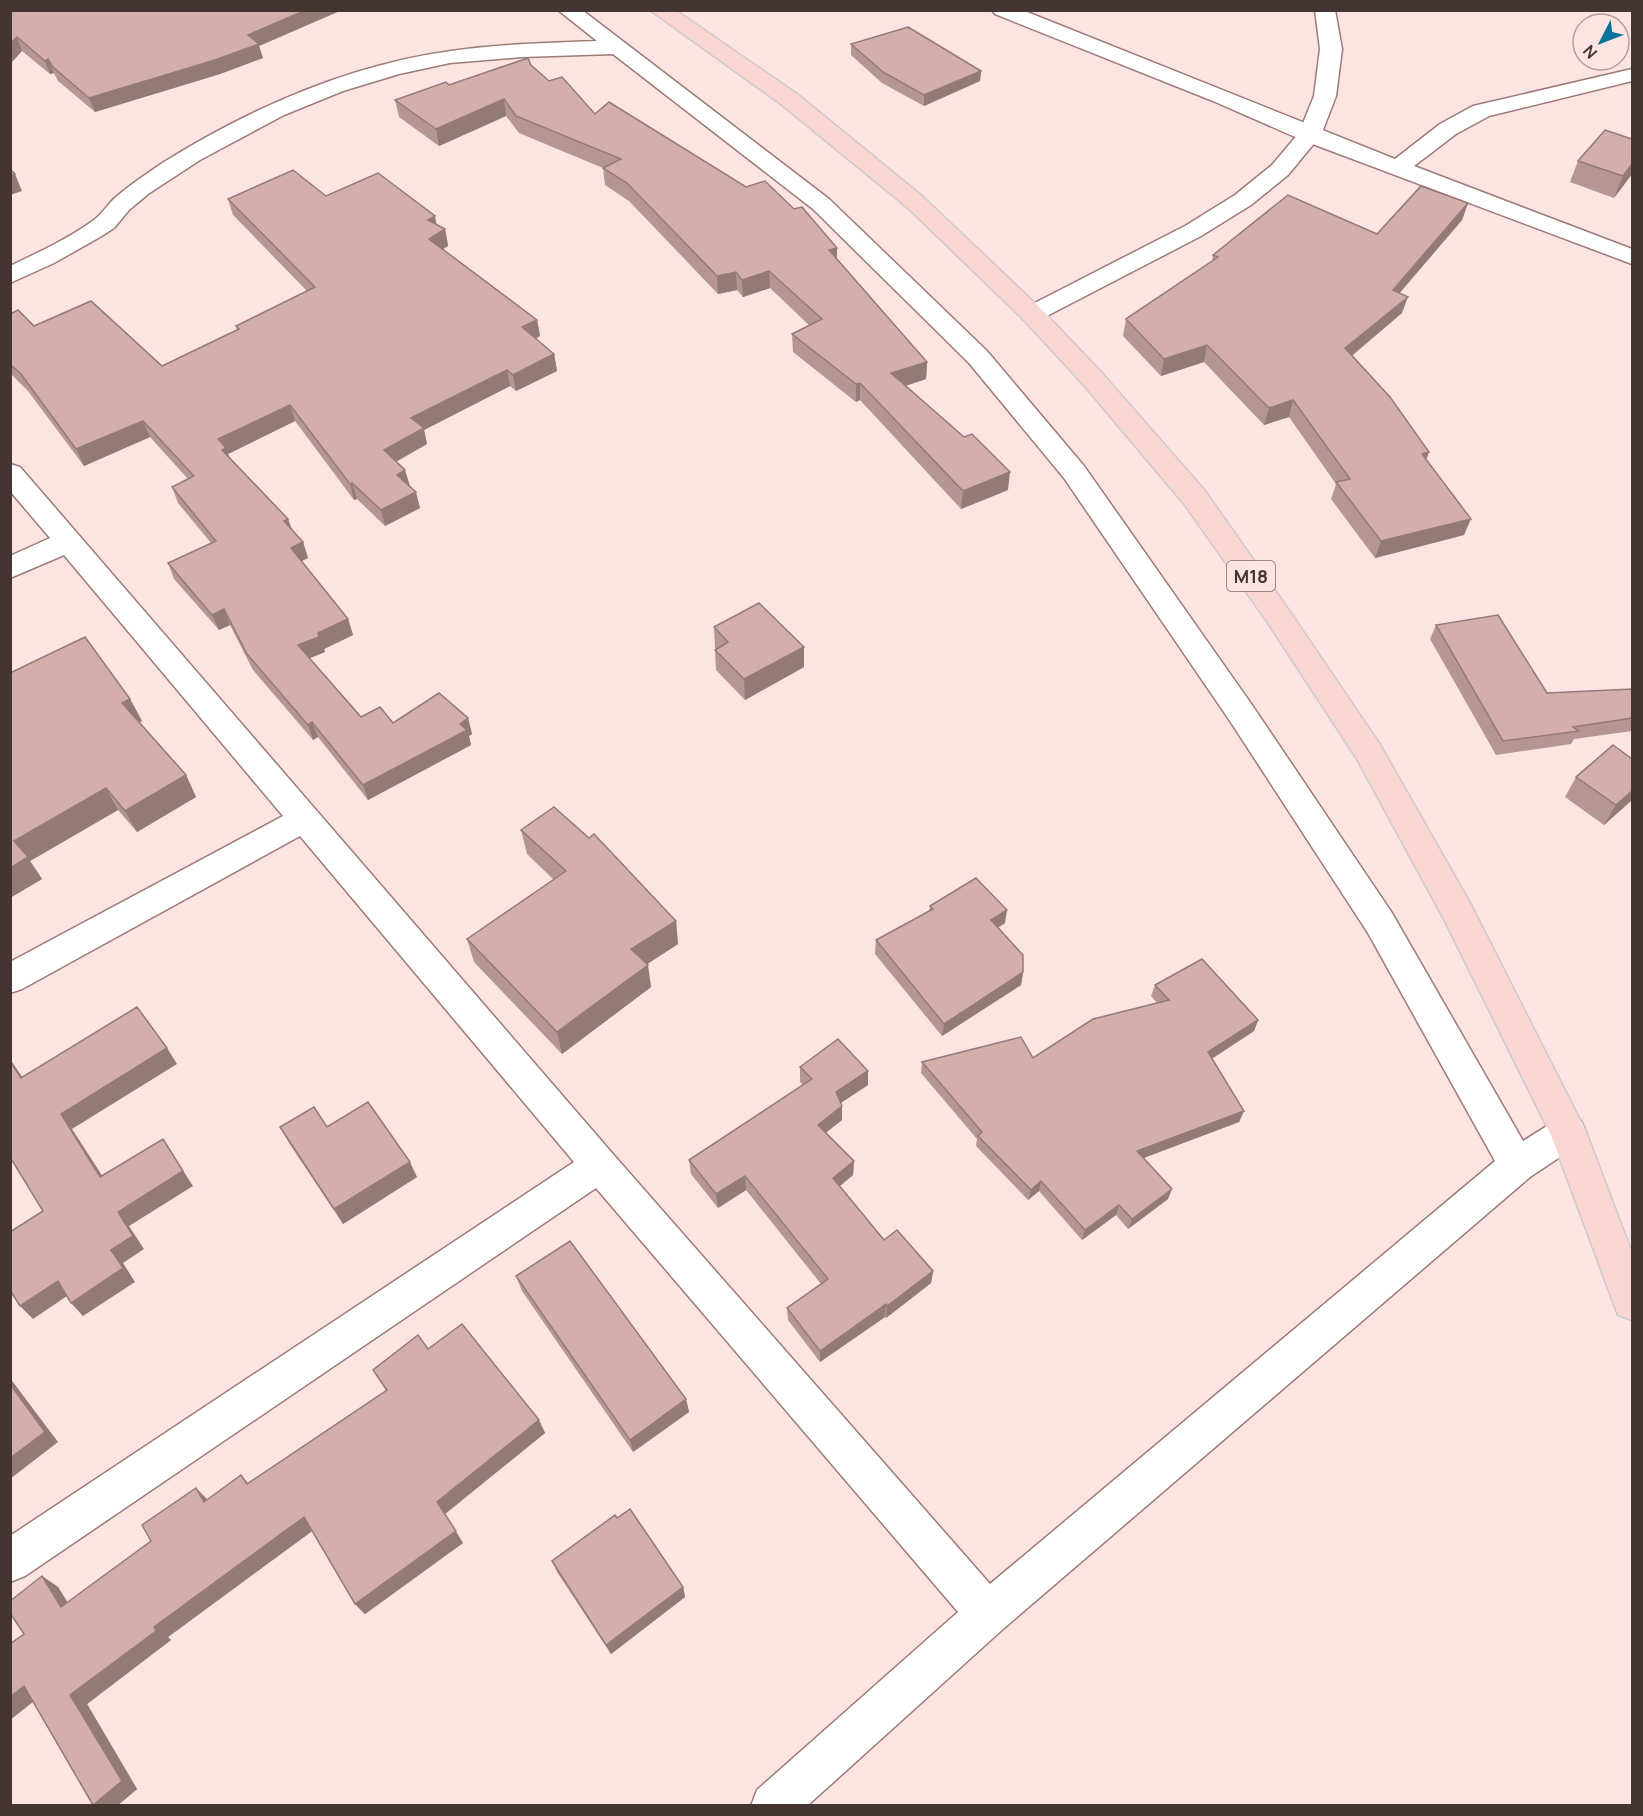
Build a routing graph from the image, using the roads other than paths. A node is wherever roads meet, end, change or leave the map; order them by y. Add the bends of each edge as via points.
1 (568, 10) edge
2 (660, 10) edge
3 (1002, 10) edge
4 (1325, 10) edge
5 (618, 46) junction
6 (1632, 75) edge
7 (1310, 135) junction
8 (1398, 168) junction
9 (1632, 257) edge
10 (10, 276) edge
11 (1032, 314) junction
12 (10, 473) edge
13 (68, 541) junction
14 (10, 568) edge
15 (304, 819) junction
16 (10, 980) edge
17 (1568, 1132) junction
18 (599, 1165) junction
19 (1517, 1165) junction
20 (1632, 1302) edge
21 (10, 1560) edge
22 (988, 1614) junction
23 (773, 1806) edge

1 - 5 street
2 - 11 main road, M18 via 798,106 915,202
3 - 7 street
4 - 7 street via 1331,49 1325,96
5 - 10 street via 516,50 428,60 324,89 263,116 191,156 155,178 104,224
5 - 19 street via 821,204 978,357 1074,472 1380,923
6 - 8 street via 1481,111 1445,129
7 - 8 street
7 - 11 street via 1280,170 1243,200 1193,231
8 - 9 street
11 - 17 main road, M18 via 1195,498 1368,751 1458,912
12 - 13 street
13 - 14 street
13 - 15 street
15 - 16 street
15 - 18 street
17 - 19 street
17 - 20 main road, M18
18 - 21 street
18 - 22 street
19 - 22 street
22 - 23 street

